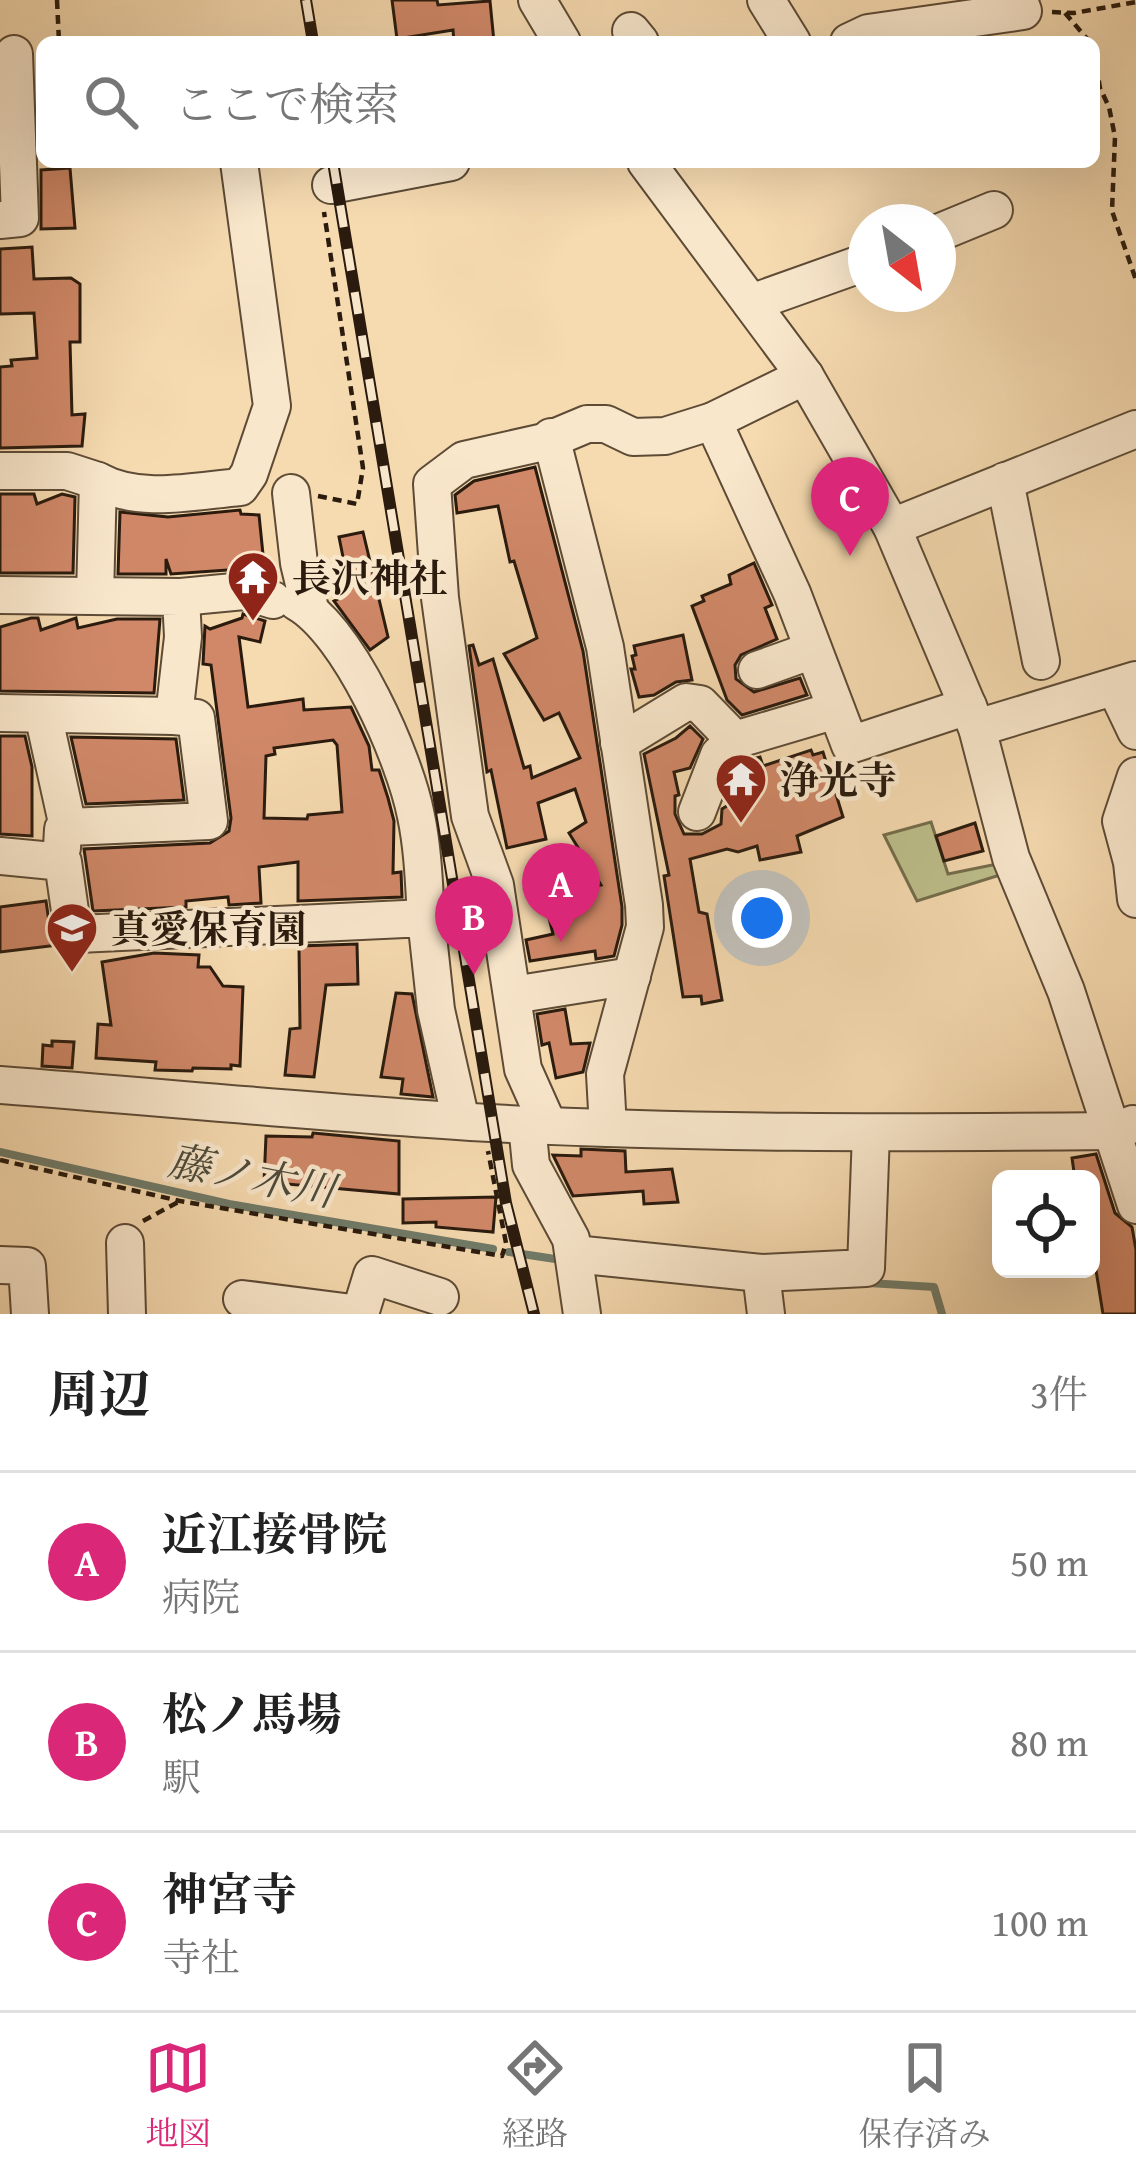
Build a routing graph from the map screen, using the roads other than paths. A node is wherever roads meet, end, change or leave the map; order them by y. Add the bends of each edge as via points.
1 (537, 0) edge
2 (772, 1) edge
3 (1021, 5) edge
4 (558, 36) edge
5 (789, 36) edge
6 (862, 36) edge
7 (14, 55) dead end
8 (240, 168) edge
9 (419, 168) edge
10 (650, 168) edge
11 (332, 184) road end
12 (994, 210) dead end
13 (0, 220) edge
14 (956, 226) edge
15 (848, 268) edge
16 (751, 303) junction
17 (805, 376) junction
18 (713, 421) junction
19 (1136, 428) edge
20 (551, 437) junction
21 (0, 471) edge
22 (98, 481) junction
23 (1005, 481) junction
24 (291, 493) road end
25 (892, 527) junction
26 (0, 595) edge
27 (95, 596) junction
28 (181, 597) junction
29 (294, 604) junction
30 (813, 650) junction
31 (1041, 661) dead end
32 (757, 670) dead end
33 (1125, 684) edge
34 (836, 710) junction
35 (0, 712) edge
36 (43, 714) junction
37 (174, 716) junction
38 (972, 717) junction
39 (1136, 731) edge
40 (735, 740) junction
41 (619, 743) junction
42 (1136, 776) edge
43 (697, 812) dead end
44 (66, 844) junction
45 (0, 856) edge
46 (1136, 896) edge
47 (426, 917) junction
48 (632, 976) junction
49 (513, 995) junction
50 (0, 1085) edge
51 (472, 1121) junction
52 (538, 1125) junction
53 (1125, 1127) edge
54 (608, 1128) junction
55 (871, 1133) junction
56 (1136, 1205) edge
57 (125, 1243) road end
58 (574, 1254) junction
59 (0, 1265) edge
60 (761, 1273) junction
61 (440, 1297) dead end
62 (242, 1299) dead end
63 (30, 1314) edge
64 (128, 1314) edge
65 (360, 1314) edge
66 (581, 1314) edge
67 (766, 1314) edge

1 - 4 street
2 - 5 street
3 - 6 street
7 - 13 street via 20,218
8 - 22 street via 272,406 249,474 239,487 148,495
9 - 11 street
10 - 16 street
12 - 14 street
15 - 16 street
16 - 17 street
17 - 18 street
17 - 25 street
18 - 20 street via 647,438 606,424
18 - 30 street
19 - 23 street
20 - 41 street via 605,647
20 - 49 street via 464,460 432,484 470,816 495,885
21 - 22 street
22 - 27 street
23 - 25 street
23 - 31 street
24 - 29 street via 299,563
25 - 38 street
26 - 27 street
27 - 28 street
28 - 29 street via 244,591
28 - 37 street
29 - 47 street via 357,668 398,760 416,814
30 - 32 street
30 - 34 street
33 - 38 street
33 - 39 street
34 - 38 street via 850,745
34 - 40 street
35 - 36 street
36 - 37 street
36 - 44 street
37 - 44 street via 196,718 209,821
38 - 53 street via 1011,858
40 - 41 street via 700,704 686,702
40 - 43 street via 719,755
41 - 48 street via 644,905
42 - 46 street via 1120,821
44 - 45 street
44 - 47 street via 78,934
47 - 51 street via 436,1010
48 - 49 street
48 - 54 street via 605,1074
49 - 52 street
50 - 51 street
51 - 52 street
52 - 54 street
52 - 58 street via 530,1165
53 - 55 street
53 - 56 street
54 - 55 street
55 - 60 street via 866,1268
57 - 64 street
58 - 60 street
58 - 66 street
59 - 63 street via 27,1266
60 - 67 street
61 - 65 street via 372,1275
62 - 65 street

